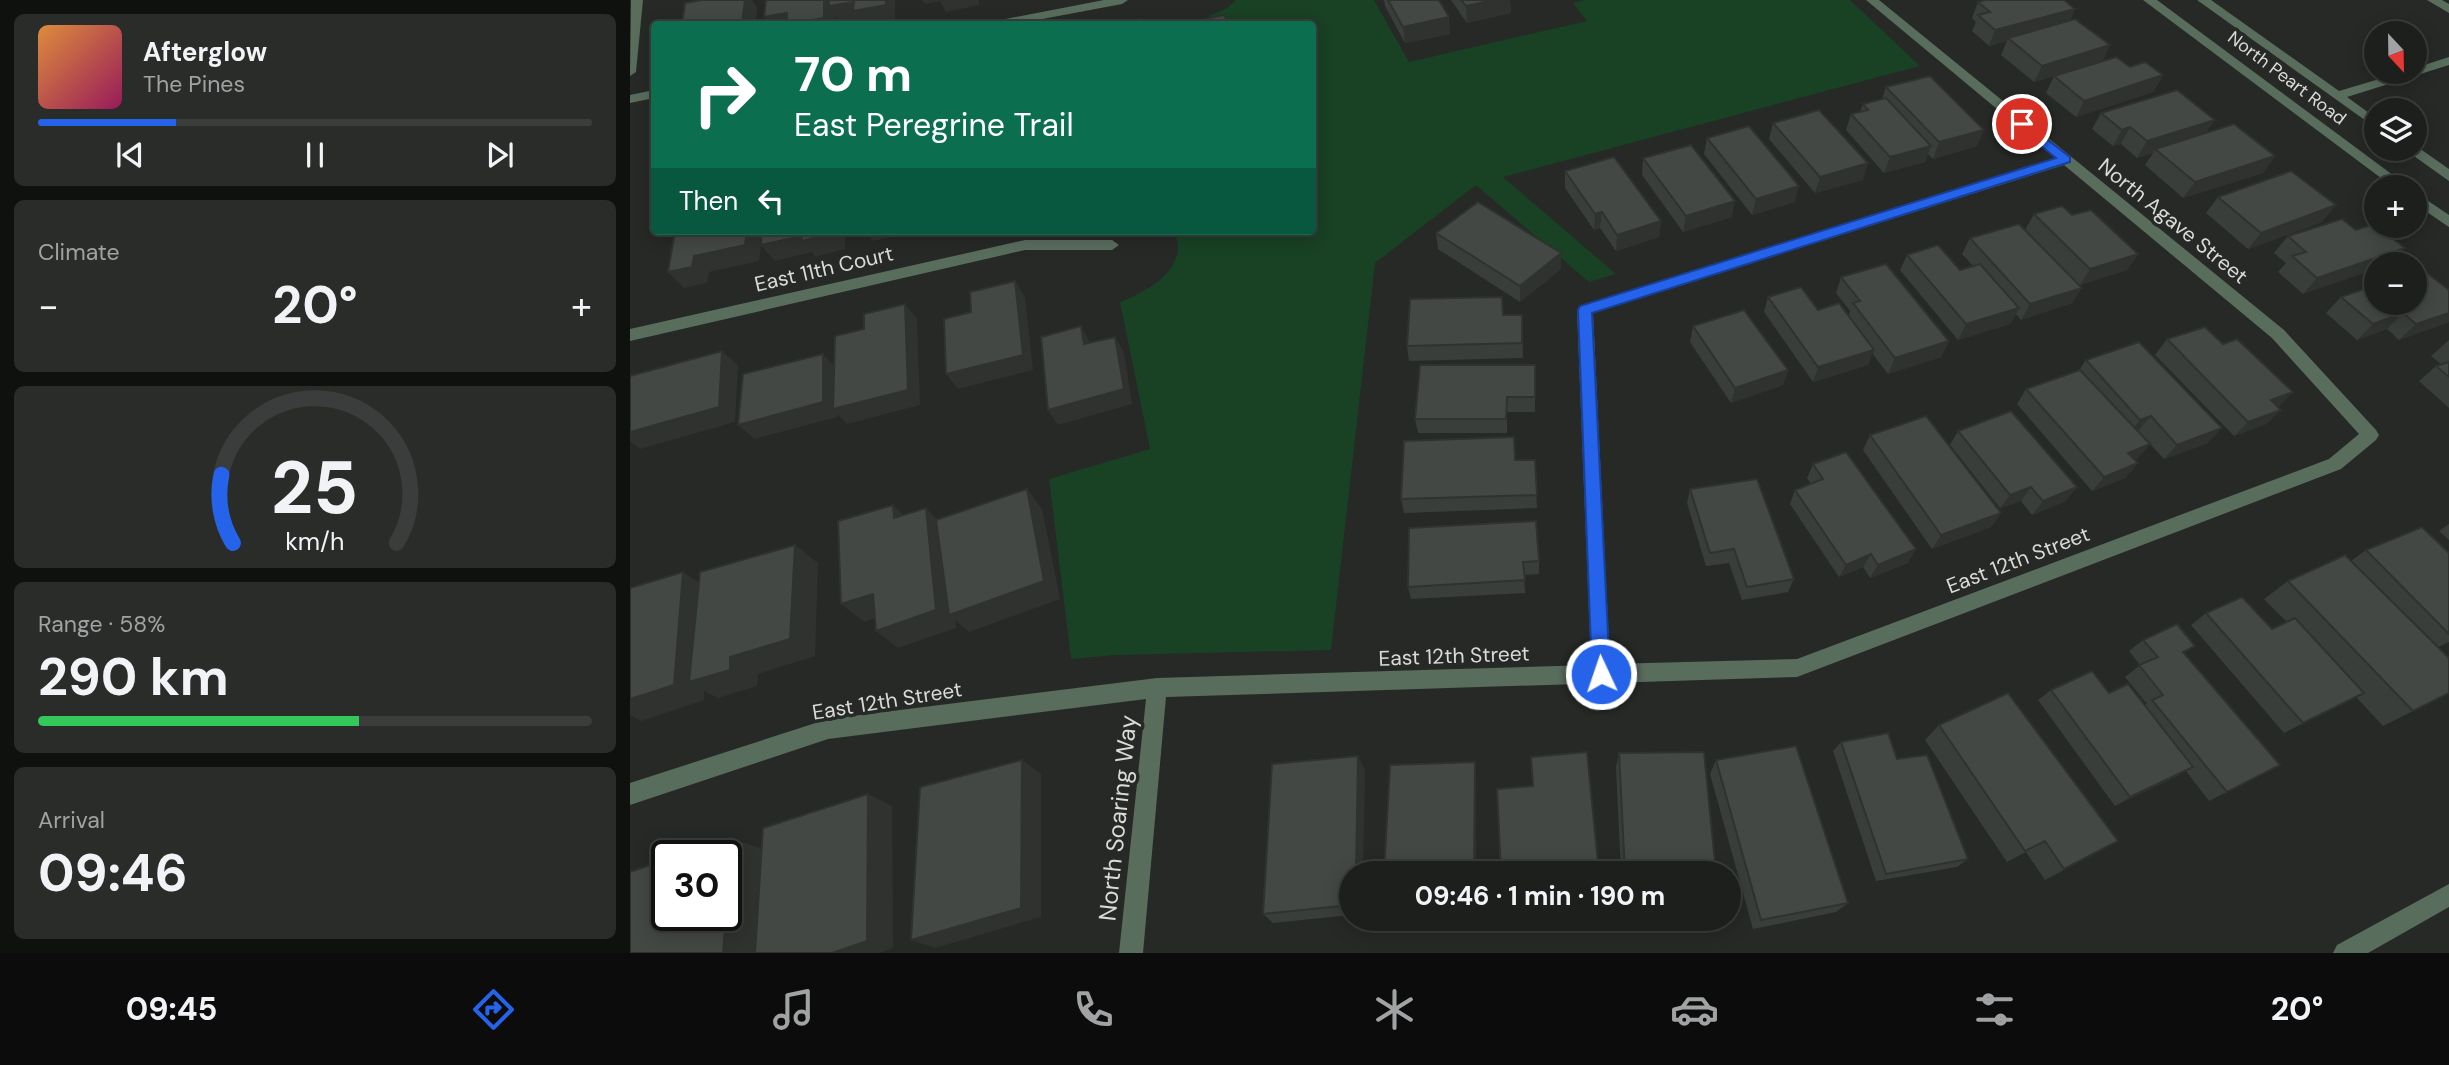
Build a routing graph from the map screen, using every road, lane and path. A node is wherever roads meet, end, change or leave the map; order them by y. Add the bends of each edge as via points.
1 (637, 0) edge
2 (1122, 0) edge
3 (1872, 0) edge
4 (2150, 0) edge
5 (2203, 0) edge
6 (2433, 0) edge
7 (2449, 9) edge
8 (1015, 21) edge
9 (2449, 61) edge
10 (2427, 68) edge
11 (630, 72) edge
12 (2376, 84) edge
13 (651, 95) edge
14 (2337, 96) junction
15 (630, 99) edge
16 (2364, 115) edge
17 (2065, 160) junction
18 (2427, 160) edge
19 (2386, 175) edge
20 (2449, 176) edge
21 (2427, 206) edge
22 (2449, 222) edge
23 (1112, 245) dead end
24 (630, 335) edge
25 (2370, 436) joint
26 (1601, 674) junction
27 (1157, 688) junction
28 (630, 794) edge
29 (2449, 895) edge
30 (1131, 953) edge
31 (2345, 953) edge

1 - 11 street
2 - 8 street
3 - 17 street, North Agave Street
4 - 19 street, North Peart Road
5 - 14 street, North Peart Road
6 - 7 street
9 - 10 street
12 - 14 street
13 - 15 street
14 - 16 street, North Peart Road
17 - 25 street, North Agave Street via 2278,334
17 - 26 street via 1585,310
18 - 20 street
21 - 22 street
23 - 24 street, East 11th Court via 1025,244
25 - 26 street, East 12th Street via 2335,464 1797,668
26 - 27 street, East 12th Street
27 - 28 street, East 12th Street via 828,729
27 - 30 street, North Soaring Way
29 - 31 street

